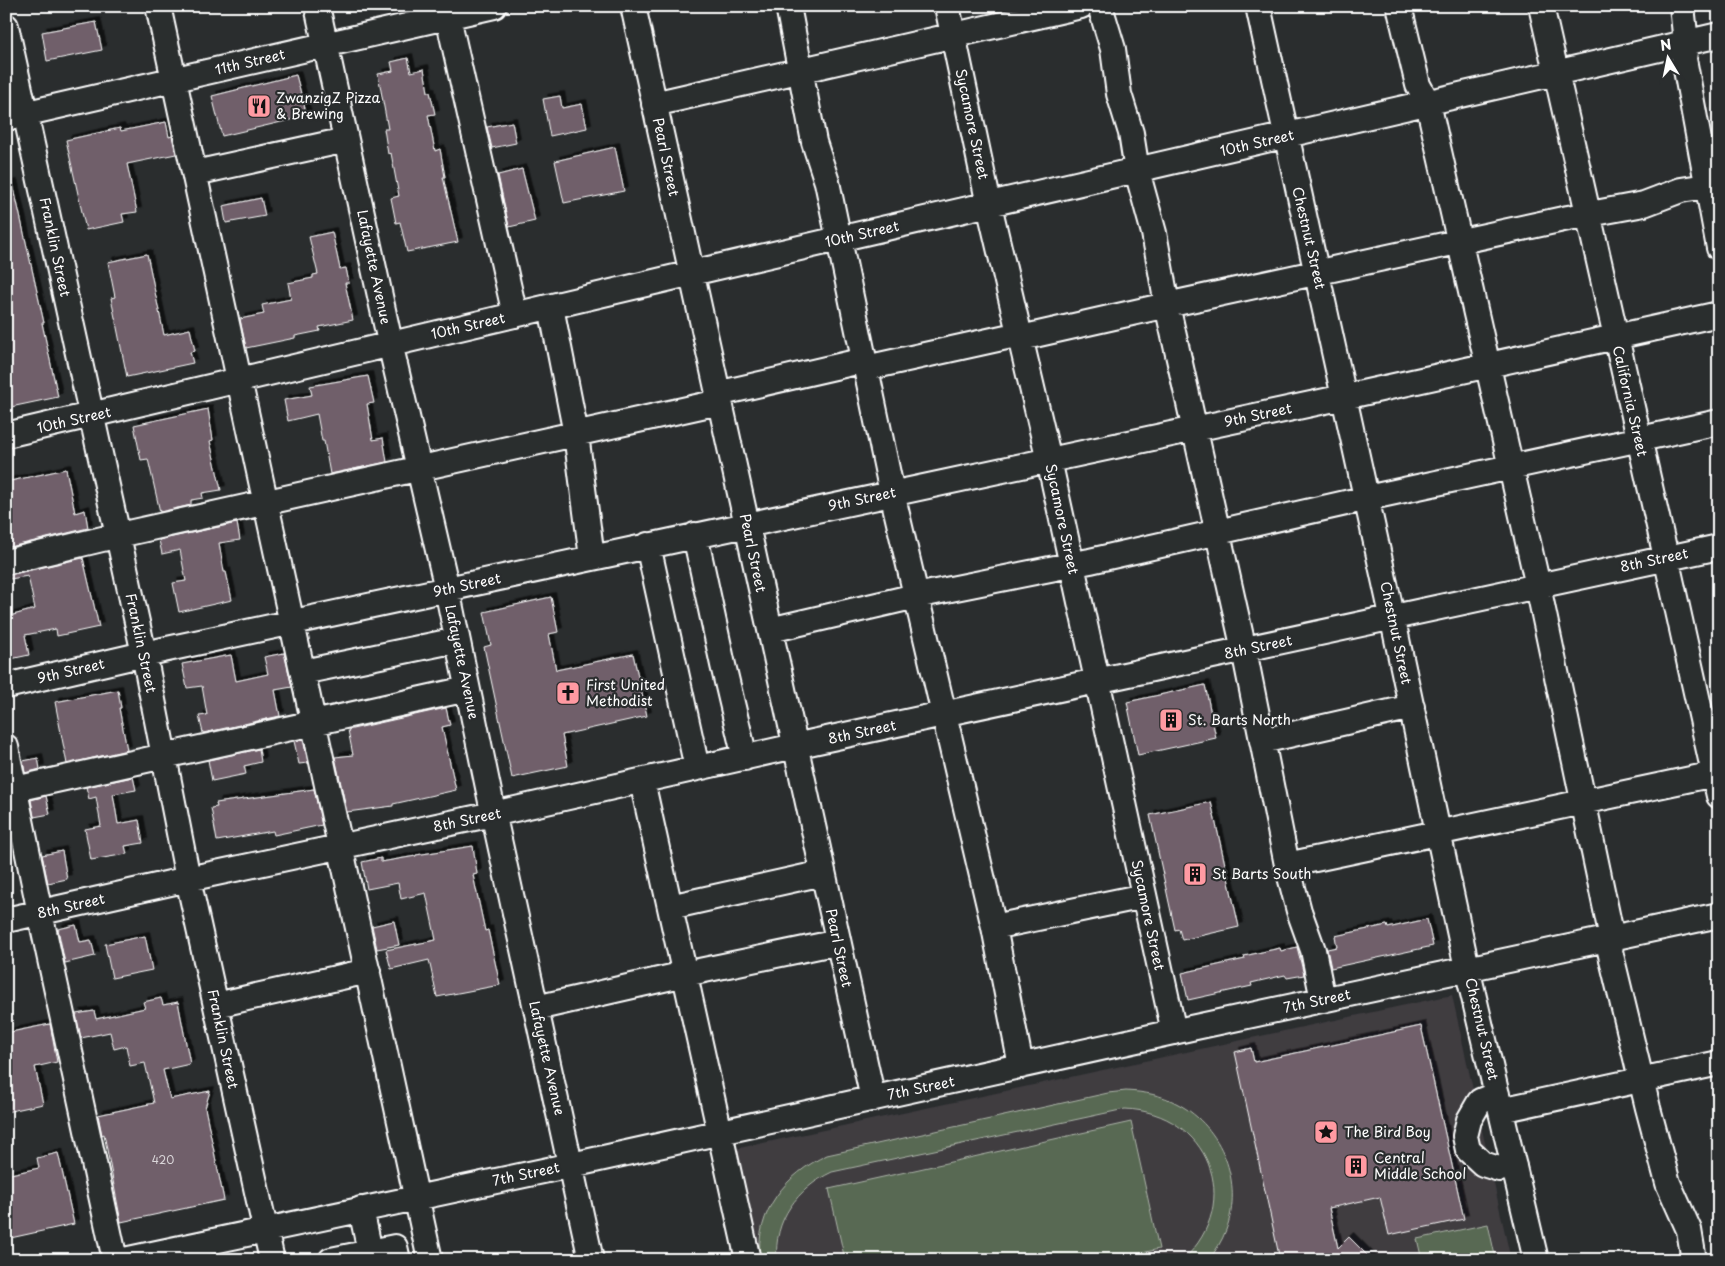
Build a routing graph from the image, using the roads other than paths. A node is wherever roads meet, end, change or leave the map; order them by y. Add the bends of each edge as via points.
1 (158, 6) edge
2 (317, 6) edge
3 (633, 6) edge
4 (788, 6) edge
5 (947, 6) edge
6 (1081, 6) edge
7 (1100, 6) edge
8 (1258, 6) edge
9 (1399, 6) edge
10 (1541, 6) edge
11 (1682, 6) edge
12 (479, 8) edge
13 (448, 17) junction
14 (6, 26) edge
15 (1719, 35) edge
16 (954, 36) junction
17 (1686, 43) junction
18 (325, 44) junction
19 (801, 71) junction
20 (1555, 73) junction
21 (174, 80) junction
22 (1428, 103) junction
23 (654, 104) junction
24 (16, 116) edge
25 (1286, 136) junction
26 (346, 140) junction
27 (1137, 170) junction
28 (195, 173) junction
29 (1713, 185) edge
30 (989, 204) junction
31 (1588, 214) junction
32 (839, 239) junction
33 (1459, 242) junction
34 (1719, 248) edge
35 (1316, 272) junction
36 (691, 274) junction
37 (1167, 305) junction
38 (551, 307) junction
39 (1719, 314) edge
40 (515, 315) junction
41 (1020, 336) junction
42 (1616, 337) junction
43 (391, 345) junction
44 (865, 364) junction
45 (1487, 366) junction
46 (240, 381) junction
47 (1344, 396) junction
48 (718, 398) junction
49 (93, 416) junction
50 (1719, 422) edge
51 (1194, 428) junction
52 (576, 434) junction
53 (6, 435) edge
54 (1639, 439) junction
55 (1049, 460) junction
56 (1511, 468) junction
57 (419, 469) junction
58 (892, 493) junction
59 (1367, 498) junction
60 (267, 502) junction
61 (746, 524) junction
62 (1218, 533) junction
63 (119, 535) junction
64 (695, 535) junction
65 (648, 545) junction
66 (1719, 546) edge
67 (592, 558) junction
68 (1666, 558) junction
69 (6, 562) edge
70 (1072, 565) junction
71 (1538, 586) junction
72 (446, 589) junction
73 (916, 596) junction
74 (1393, 618) junction
75 (292, 622) junction
76 (770, 630) junction
77 (457, 640) junction
78 (1244, 650) junction
79 (144, 654) junction
80 (303, 672) junction
81 (1097, 682) junction
82 (6, 686) edge
83 (467, 689) junction
84 (1412, 707) junction
85 (943, 715) junction
86 (314, 722) junction
87 (1262, 740) junction
88 (795, 746) junction
89 (6, 747) edge
90 (164, 756) junction
91 (745, 758) junction
92 (698, 768) junction
93 (642, 781) junction
94 (1717, 781) edge
95 (11, 790) edge
96 (1584, 802) junction
97 (493, 814) junction
98 (1439, 833) junction
99 (342, 846) junction
100 (1287, 865) junction
101 (823, 872) junction
102 (188, 879) junction
103 (1144, 896) junction
104 (670, 907) junction
105 (40, 913) junction
106 (1719, 915) edge
107 (6, 920) edge
108 (994, 927) junction
109 (1612, 938) junction
110 (838, 942) junction
111 (1468, 968) junction
112 (368, 971) junction
113 (685, 974) junction
114 (1323, 1000) junction
115 (216, 1005) junction
116 (536, 1008) junction
117 (1174, 1032) junction
118 (1719, 1063) edge
119 (1021, 1066) junction
120 (1641, 1078) junction
121 (872, 1099) junction
122 (1499, 1102) junction
123 (720, 1132) junction
124 (571, 1165) junction
125 (1514, 1166) junction
126 (417, 1198) junction
127 (361, 1209) junction
128 (265, 1229) junction
129 (370, 1252) junction
130 (397, 1253) edge
131 (115, 1260) edge
132 (124, 1260) edge
133 (272, 1260) edge
134 (332, 1260) edge
135 (430, 1260) edge
136 (591, 1260) edge
137 (748, 1260) edge
138 (1536, 1260) edge
139 (1694, 1260) edge

1 - 21 street
2 - 18 street, Lafayette Avenue
3 - 23 street, Pearl Street
4 - 19 street
5 - 16 street, Sycamore Street
6 - 16 street
7 - 27 street via 1113,49 1119,94 1131,133
8 - 25 street, Chestnut Street
9 - 22 street via 1418,85
10 - 20 street, California Street
11 - 17 street
12 - 13 street, 11th Street
13 - 18 street, 11th Street
13 - 40 street
14 - 24 street, Franklin Street
15 - 17 street, 10th Street
16 - 19 street
16 - 30 street, Sycamore Street
17 - 20 street, 10th Street
17 - 29 street via 1684,59
18 - 21 street, 11th Street
18 - 26 street, Lafayette Avenue
19 - 23 street
19 - 32 street via 814,142 827,182
20 - 22 street, 10th Street
20 - 31 street, California Street
21 - 24 street, 11th Street
21 - 28 street
22 - 25 street, 10th Street
22 - 33 street
23 - 36 street, Pearl Street
24 - 49 street, Franklin Street
25 - 27 street, 10th Street
25 - 35 street, Chestnut Street
26 - 28 street
26 - 43 street, Lafayette Avenue
27 - 30 street, 10th Street
27 - 37 street via 1154,233
28 - 46 street
29 - 31 street via 1681,190 1644,204
29 - 34 street
30 - 32 street, 10th Street
30 - 41 street, Sycamore Street
31 - 33 street
31 - 42 street, California Street
32 - 36 street, 10th Street
32 - 44 street
33 - 35 street
33 - 45 street
35 - 37 street
35 - 47 street, Chestnut Street
36 - 38 street, 10th Street
36 - 48 street, Pearl Street
37 - 41 street
37 - 51 street
38 - 40 street, 10th Street
38 - 52 street
39 - 42 street, 9th Street
40 - 43 street, 10th Street
41 - 44 street
41 - 55 street, Sycamore Street
42 - 45 street, 9th Street
42 - 54 street, California Street
43 - 46 street, 10th Street
43 - 57 street, Lafayette Avenue
44 - 48 street
44 - 58 street
45 - 47 street, 9th Street
45 - 56 street
46 - 49 street, 10th Street
46 - 60 street
47 - 51 street, 9th Street
47 - 59 street, Chestnut Street
48 - 52 street
48 - 61 street, Pearl Street
49 - 53 street, 10th Street
49 - 63 street, Franklin Street
50 - 54 street
51 - 55 street, 9th Street
51 - 62 street
52 - 57 street
52 - 67 street
54 - 56 street
54 - 68 street, California Street
55 - 58 street, 9th Street
55 - 70 street, Sycamore Street
56 - 59 street
56 - 71 street
57 - 60 street
57 - 72 street, Lafayette Avenue
58 - 61 street, 9th Street
58 - 73 street
59 - 62 street
59 - 74 street, Chestnut Street
60 - 63 street
60 - 75 street
61 - 64 street, 9th Street
61 - 76 street, Pearl Street
62 - 70 street
62 - 78 street
63 - 69 street
63 - 79 street, Franklin Street
64 - 65 street, 9th Street
64 - 91 street
65 - 67 street, 9th Street
65 - 92 street
66 - 68 street, 8th Street
67 - 72 street, 9th Street
68 - 71 street, 8th Street
68 - 94 street, California Street
70 - 73 street
70 - 81 street, Sycamore Street
71 - 74 street, 8th Street
71 - 96 street
72 - 75 street, 9th Street
72 - 77 street, Lafayette Avenue
73 - 76 street
73 - 85 street
74 - 78 street, 8th Street
74 - 84 street, Chestnut Street
75 - 79 street, 9th Street
75 - 80 street
76 - 88 street, Pearl Street
77 - 80 street
77 - 83 street, Lafayette Avenue
78 - 81 street, 8th Street
78 - 87 street
79 - 82 street, 9th Street
79 - 90 street, Franklin Street
80 - 86 street
81 - 85 street, 8th Street
81 - 103 street, Sycamore Street
83 - 86 street
83 - 97 street, Lafayette Avenue
84 - 87 street
84 - 98 street, Chestnut Street
85 - 88 street, 8th Street
85 - 108 street
86 - 90 street
86 - 99 street
87 - 100 street
88 - 91 street, 8th Street
88 - 101 street, Pearl Street
89 - 95 street
90 - 95 street
90 - 102 street, Franklin Street
91 - 92 street, 8th Street
92 - 93 street, 8th Street
93 - 97 street, 8th Street
93 - 104 street
94 - 96 street
95 - 105 street
96 - 98 street
96 - 109 street
97 - 99 street, 8th Street
97 - 116 street, Lafayette Avenue
98 - 100 street
98 - 111 street, Chestnut Street
99 - 102 street, 8th Street
99 - 112 street
100 - 114 street via 1313,950
101 - 104 street
101 - 110 street, Pearl Street
102 - 105 street, 8th Street
102 - 115 street, Franklin Street
103 - 108 street
103 - 117 street, Sycamore Street
104 - 113 street
105 - 107 street, 8th Street
105 - 131 street
106 - 109 street, 7th Street
108 - 119 street
109 - 111 street, 7th Street
109 - 120 street via 1610,951
110 - 113 street
110 - 121 street, Pearl Street
111 - 114 street, 7th Street
111 - 122 street, Chestnut Street
112 - 115 street
112 - 126 street
113 - 116 street
113 - 123 street
114 - 117 street, 7th Street
115 - 128 street, Franklin Street
116 - 124 street, Lafayette Avenue
117 - 119 street, 7th Street
118 - 120 street
119 - 121 street, 7th Street
120 - 122 street
120 - 139 street via 1668,1183 1689,1230
121 - 123 street, 7th Street
122 - 125 street, Chestnut Street
122 - 125 street via 1480,1101 1469,1120 1465,1136 1468,1150 1484,1164 1500,1168
123 - 124 street, 7th Street
123 - 137 street
124 - 126 street, 7th Street
124 - 136 street, Lafayette Avenue
125 - 138 street, Chestnut Street
126 - 127 street, 7th Street
126 - 135 street
127 - 128 street, 7th Street
127 - 129 street
128 - 132 street, 7th Street
128 - 133 street, Franklin Street
129 - 130 street
129 - 134 street

